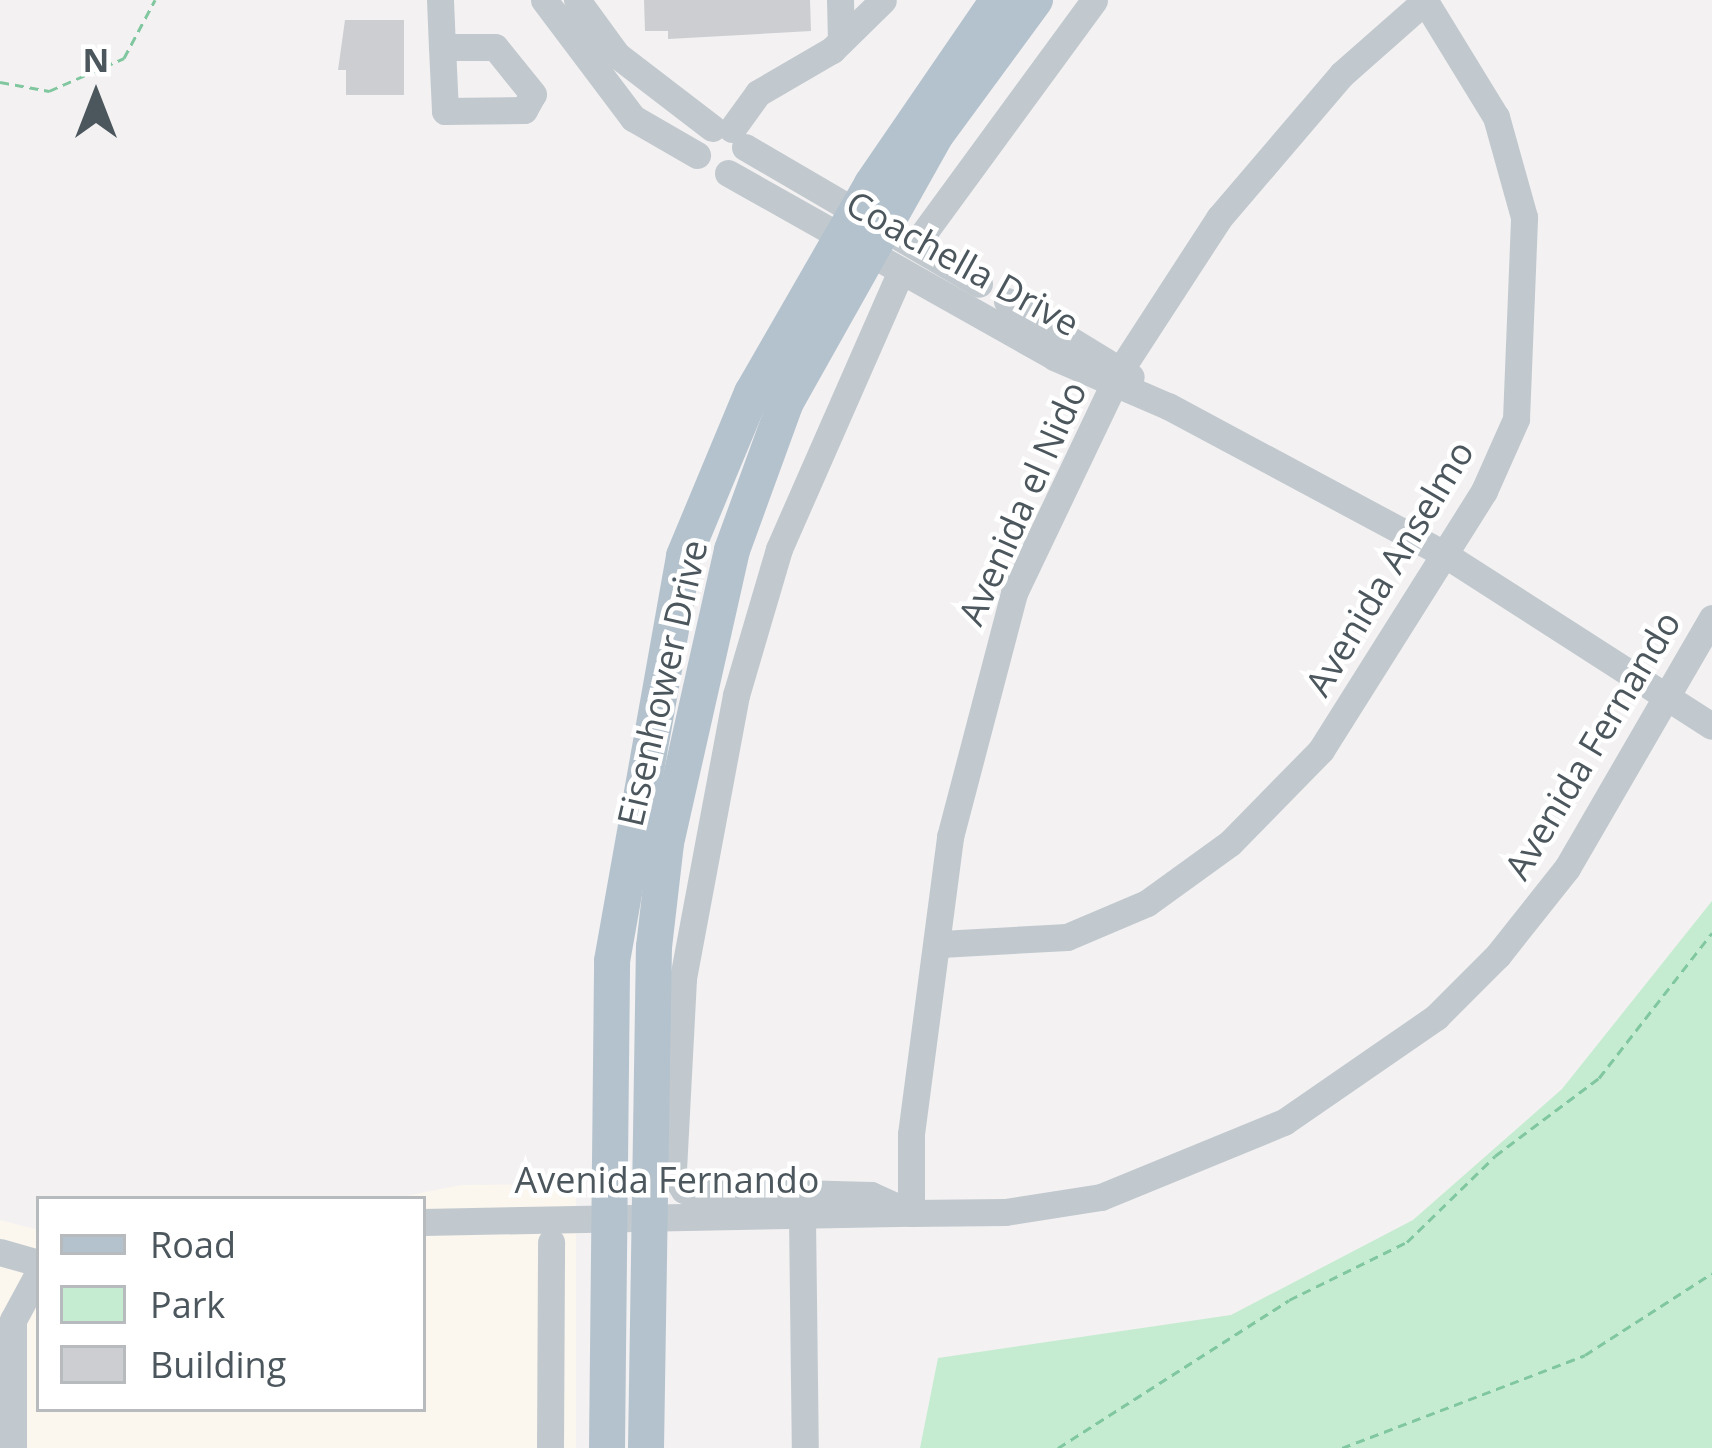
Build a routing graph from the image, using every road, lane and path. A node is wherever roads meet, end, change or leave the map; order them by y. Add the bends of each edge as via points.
1 (155, 0) edge
2 (440, 0) edge
3 (544, 0) edge
4 (578, 0) edge
5 (840, 0) edge
6 (883, 0) edge
7 (998, 0) edge
8 (1035, 0) edge
9 (1094, 0) edge
10 (1426, 0) edge
11 (842, 41) junction
12 (442, 47) dead end
13 (626, 63) junction
14 (0, 82) edge
15 (604, 86) junction
16 (730, 135) junction
17 (697, 155) junction
18 (728, 173) junction
19 (878, 241) junction
20 (980, 284) dead end
21 (1007, 301) dead end
22 (1028, 328) junction
23 (1117, 376) junction
24 (1444, 554) junction
25 (1712, 618) edge
26 (1664, 699) junction
27 (1712, 726) edge
28 (1712, 933) edge
29 (941, 944) junction
30 (673, 1173) joint
31 (911, 1213) junction
32 (648, 1215) junction
33 (609, 1216) junction
34 (802, 1217) junction
35 (426, 1222) edge
36 (550, 1241) dead end
37 (0, 1252) edge
38 (36, 1262) edge
39 (1712, 1273) edge
40 (36, 1275) edge
41 (10, 1296) edge
42 (6, 1350) edge
43 (6, 1402) edge
44 (13, 1448) edge
45 (550, 1448) edge
46 (607, 1448) edge
47 (646, 1448) edge
48 (805, 1448) edge
49 (1058, 1448) edge
50 (1342, 1448) edge

1 - 14 path via 124,58 49,92
2 - 12 street
3 - 15 street, Coachella Drive
4 - 13 street, Coachella Drive
5 - 11 street
6 - 11 street
7 - 19 main road, Eisenhower Drive
8 - 19 main road, Eisenhower Drive via 935,136
9 - 19 street, Eisenhower Drive
10 - 23 street, Avenida el Nido via 1342,74 1219,218
10 - 24 street, Avenida Anselmo via 1496,117 1524,217 1526,276 1516,419
11 - 16 street via 758,93
13 - 15 street
13 - 16 street, Coachella Drive
15 - 17 street, Coachella Drive via 633,118
16 - 17 street
16 - 18 street
16 - 19 street, Coachella Drive
17 - 18 street, Coachella Drive via 708,171
18 - 19 street, Coachella Drive
19 - 20 street, Coachella Drive
19 - 22 street, Coachella Drive
19 - 30 street, Eisenhower Drive via 736,695 683,979
19 - 32 main road, Eisenhower Drive via 786,402 732,550 654,947
19 - 33 main road, Eisenhower Drive via 752,393 684,556 617,917
21 - 22 street, Coachella Drive
22 - 23 street, Coachella Drive
23 - 24 street, Coachella Drive
23 - 29 street, Avenida el Nido via 1014,593 973,725
24 - 26 street, Coachella Drive
24 - 29 street, Avenida Anselmo via 1321,749 1230,843 1147,903 1067,937
25 - 26 street, Avenida Fernando
26 - 27 street, Coachella Drive
26 - 31 street, Avenida Fernando via 1567,868 1498,955 1436,1018 1354,1079 1224,1150 1101,1197 1005,1212
28 - 49 path via 1599,1078 1496,1156 1407,1242 1288,1300
29 - 31 street, Avenida el Nido via 911,1134
30 - 31 street, Avenida Fernando via 703,1196 871,1195
31 - 34 street, Avenida Fernando
32 - 33 street, Avenida Fernando
32 - 34 street, Avenida Fernando
32 - 47 main road, Eisenhower Drive
33 - 35 street, Avenida Fernando
33 - 46 main road, Eisenhower Drive
34 - 48 street
36 - 45 street
37 - 38 street
39 - 50 path via 1585,1355
40 - 41 street
41 - 42 street
42 - 43 street
43 - 44 street

